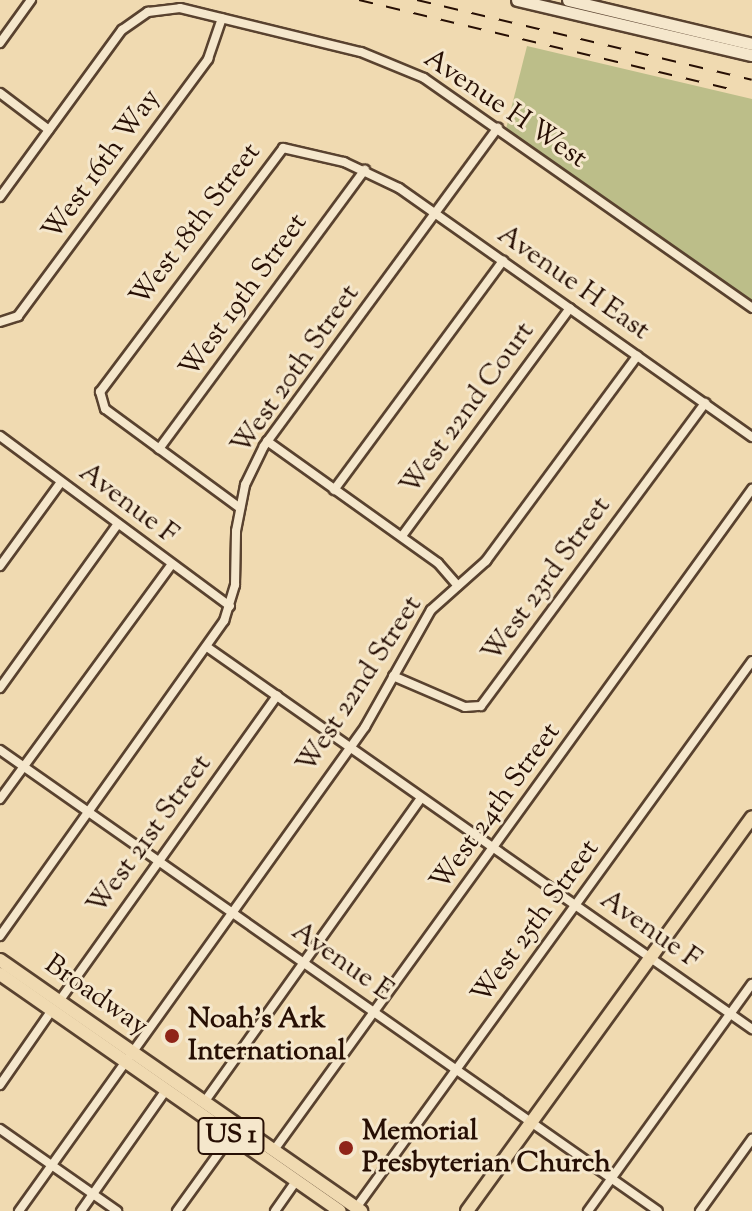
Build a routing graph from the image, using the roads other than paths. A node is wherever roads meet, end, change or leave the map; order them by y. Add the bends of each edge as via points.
1 (31, 0) edge
2 (517, 0) edge
3 (568, 0) edge
4 (222, 18) junction
5 (0, 43) edge
6 (752, 44) edge
7 (752, 55) edge
8 (0, 93) edge
9 (498, 128) junction
10 (49, 130) junction
11 (365, 170) junction
12 (0, 197) edge
13 (435, 213) junction
14 (503, 261) junction
15 (570, 308) junction
16 (752, 308) edge
17 (0, 322) edge
18 (637, 356) junction
19 (705, 403) junction
20 (0, 436) edge
21 (752, 437) edge
22 (267, 441) junction
23 (159, 449) junction
24 (61, 482) junction
25 (752, 489) edge
26 (334, 490) junction
27 (240, 508) junction
28 (118, 524) junction
29 (402, 536) junction
30 (172, 564) junction
31 (0, 566) edge
32 (458, 586) junction
33 (230, 606) junction
34 (207, 647) junction
35 (752, 661) edge
36 (393, 676) junction
37 (0, 688) edge
38 (277, 696) junction
39 (350, 748) junction
40 (0, 750) edge
41 (24, 766) junction
42 (421, 798) junction
43 (0, 799) edge
44 (88, 811) junction
45 (752, 817) edge
46 (493, 848) junction
47 (158, 860) junction
48 (576, 905) junction
49 (230, 911) junction
50 (0, 936) edge
51 (650, 958) junction
52 (0, 960) edge
53 (302, 961) junction
54 (0, 974) edge
55 (752, 984) edge
56 (56, 1005) junction
57 (374, 1012) junction
58 (730, 1014) junction
59 (752, 1029) edge
60 (129, 1056) junction
61 (457, 1069) junction
62 (0, 1085) edge
63 (166, 1090) junction
64 (205, 1101) junction
65 (532, 1122) junction
66 (0, 1129) edge
67 (231, 1136) junction
68 (752, 1139) edge
69 (274, 1150) junction
70 (52, 1165) junction
71 (611, 1178) junction
72 (296, 1181) junction
73 (93, 1194) junction
74 (359, 1209) edge
75 (19, 1211) edge
76 (81, 1211) edge
77 (117, 1211) edge
78 (177, 1211) edge
79 (275, 1211) edge
80 (340, 1211) edge
81 (467, 1211) edge
82 (588, 1211) edge
83 (658, 1211) edge
84 (700, 1211) edge

1 - 5 street
2 - 7 main road
3 - 6 main road
4 - 9 street, Avenue H West via 382,59 443,90
4 - 10 street, Avenue H West via 180,8 155,10 122,30
4 - 17 street, West 16th Way via 208,59 18,316
8 - 10 street
9 - 13 street, West 20th Street
9 - 16 street, Avenue H West
10 - 12 street
11 - 13 street, Avenue H East
11 - 23 street, West 19th Street
11 - 23 street, West 18th Street via 291,148 279,150 103,387 100,400
13 - 14 street, Avenue H East
13 - 22 street, West 20th Street
14 - 15 street, Avenue H East
14 - 26 street
15 - 18 street, Avenue H East
15 - 29 street, West 22nd Court
18 - 19 street, Avenue H East
18 - 32 street, West 22nd Street via 486,561
19 - 21 street, Avenue H East
19 - 36 street, West 23rd Street via 481,706 465,707
20 - 24 street, Avenue F
22 - 26 street
22 - 27 street, West 20th Street via 249,473
23 - 27 street
24 - 28 street, Avenue F
24 - 31 street
25 - 46 street, West 24th Street
26 - 29 street
27 - 33 street, West 20th Street
28 - 30 street, Avenue F
28 - 37 street
29 - 32 street
30 - 33 street, Avenue F
30 - 41 street
32 - 36 street, West 22nd Street via 431,610
33 - 34 street, West 20th Street
34 - 38 street, Avenue F
34 - 44 street, West 20th Street
35 - 48 street, West 25th Street
36 - 39 street, West 22nd Street
38 - 39 street, Avenue F
38 - 47 street, West 21st Street
39 - 42 street, Avenue F
39 - 49 street, West 22nd Street
40 - 41 street, Avenue E
41 - 43 street
41 - 44 street, Avenue E
42 - 46 street, Avenue F
42 - 53 street
44 - 47 street, Avenue E
44 - 50 street, West 20th Street
45 - 51 main road
46 - 48 street, Avenue F
46 - 57 street, West 24th Street
47 - 49 street, Avenue E
47 - 56 street, West 21st Street
48 - 51 street, Avenue F
48 - 61 street, West 25th Street
49 - 53 street, Avenue E
49 - 60 street, West 22nd Street
51 - 58 street, Avenue F
51 - 65 main road
52 - 56 main road, Broadway / US 1
53 - 57 street, Avenue E
53 - 64 street
54 - 56 main road, Broadway / US 1
55 - 58 street
56 - 60 main road, Broadway / US 1
56 - 62 street, West 21st Street
57 - 61 street, Avenue E
57 - 69 street, West 24th Street
58 - 59 street, Avenue F
58 - 71 street
60 - 63 main road, Broadway / US 1
60 - 64 main road, Broadway / US 1
60 - 70 street, West 22nd Street
61 - 65 street, Avenue E
61 - 74 street, West 25th Street
63 - 67 main road, Broadway / US 1
63 - 73 street
64 - 69 main road, Broadway / US 1
65 - 71 street, Avenue E
65 - 81 main road
66 - 70 street
67 - 72 main road, Broadway / US 1
67 - 78 street
68 - 84 street
69 - 74 main road, Broadway / US 1
70 - 73 street
70 - 75 street, West 22nd Street
71 - 82 street
71 - 83 street, Avenue E
72 - 79 street
72 - 80 main road, Broadway / US 1
73 - 76 street
73 - 77 street

